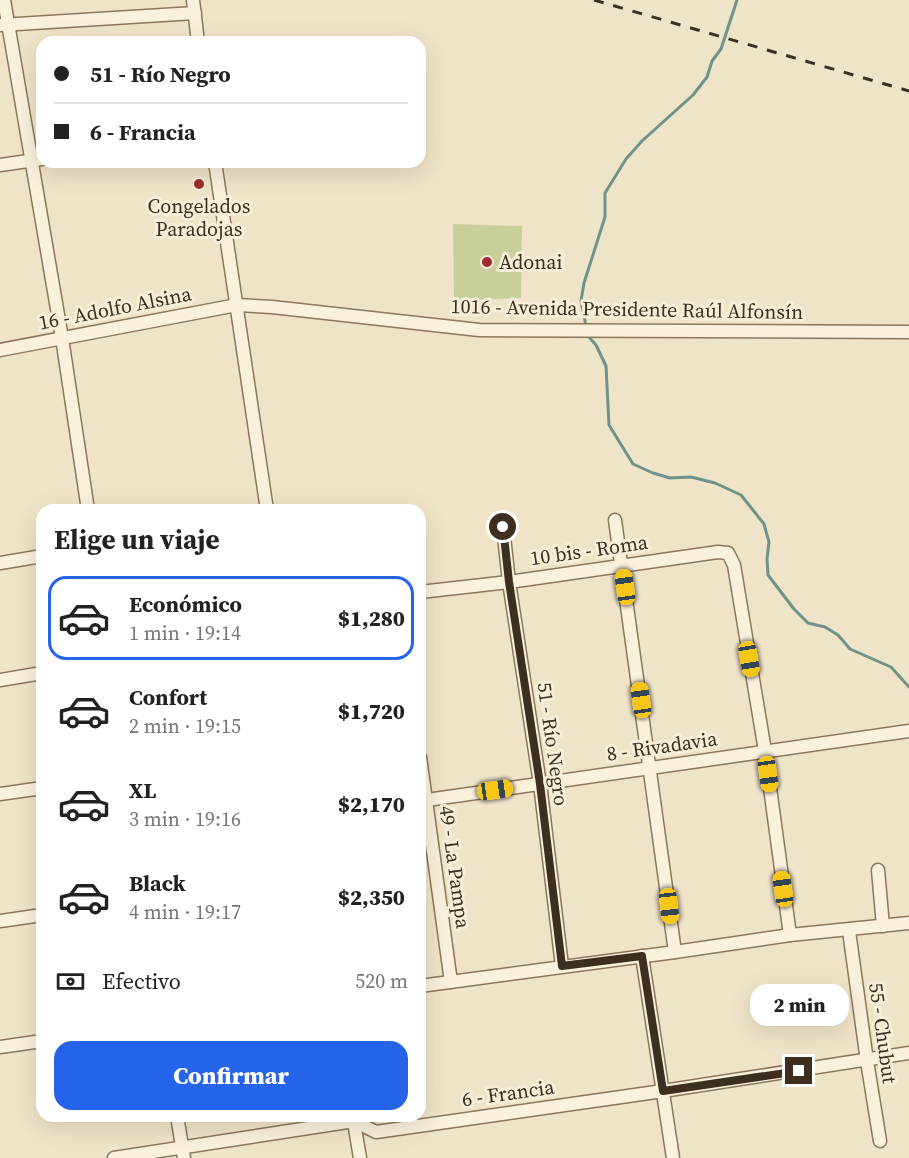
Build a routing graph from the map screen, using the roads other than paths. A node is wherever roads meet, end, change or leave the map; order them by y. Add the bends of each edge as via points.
1 (4, 0) edge
2 (194, 6) edge
3 (4, 25) edge
4 (197, 36) edge
5 (36, 160) edge
6 (0, 165) edge
7 (37, 168) edge
8 (216, 168) edge
9 (237, 305) junction
10 (909, 332) edge
11 (62, 338) junction
12 (0, 350) edge
13 (87, 504) edge
14 (266, 504) edge
15 (615, 520) dead end
16 (503, 527) dead end
17 (36, 557) edge
18 (0, 563) edge
19 (622, 565) junction
20 (509, 582) junction
21 (426, 591) edge
22 (36, 674) edge
23 (0, 680) edge
24 (909, 731) edge
25 (765, 751) junction
26 (651, 768) junction
27 (540, 784) junction
28 (36, 789) edge
29 (0, 794) edge
30 (426, 800) edge
31 (426, 820) edge
32 (878, 870) dead end
33 (36, 916) edge
34 (0, 921) edge
35 (909, 923) edge
36 (883, 926) junction
37 (849, 931) junction
38 (790, 935) junction
39 (675, 952) junction
40 (642, 956) junction
41 (562, 966) junction
42 (451, 982) junction
43 (426, 985) edge
44 (36, 1042) edge
45 (0, 1047) edge
46 (909, 1053) edge
47 (867, 1061) junction
48 (663, 1091) junction
49 (178, 1122) edge
50 (338, 1122) edge
51 (354, 1122) edge
52 (358, 1122) edge
53 (880, 1142) dead end
54 (183, 1153) edge
55 (114, 1158) edge
56 (360, 1158) edge
57 (673, 1158) edge

1 - 3 street
2 - 3 street
2 - 4 street
3 - 5 street
5 - 6 street
7 - 11 street
8 - 9 street
9 - 10 street, 1016 - Avenida Presidente Raúl Alfonsín via 479,330
9 - 11 street, 16 - Adolfo Alsina
9 - 14 street
11 - 12 street, 16 - Adolfo Alsina
11 - 13 street
15 - 19 street
16 - 20 street, 51 - Río Negro
17 - 18 street
19 - 20 street, 10 bis - Roma
19 - 25 street, 10 bis - Roma via 728,553 734,565
19 - 26 street
20 - 21 street, 10 bis - Roma
20 - 27 street, 51 - Río Negro
22 - 23 street
24 - 25 street, 8 - Rivadavia
25 - 26 street, 8 - Rivadavia
25 - 38 street
26 - 27 street, 8 - Rivadavia
26 - 39 street
27 - 30 street, 8 - Rivadavia
27 - 41 street, 51 - Río Negro
28 - 29 street
31 - 42 street, 49 - La Pampa
32 - 36 street
33 - 34 street
35 - 36 street
36 - 37 street
37 - 38 street
37 - 47 street, 55 - Chubut
38 - 39 street
39 - 40 street
40 - 41 street
40 - 48 street
41 - 42 street
42 - 43 street
44 - 45 street
46 - 47 street, 6 - Francia
47 - 48 street, 6 - Francia
47 - 53 street, 55 - Chubut
48 - 52 street, 6 - Francia via 376,1132
48 - 57 street
49 - 54 street
50 - 54 street, 6 - Francia
51 - 56 street
54 - 55 street, 6 - Francia

